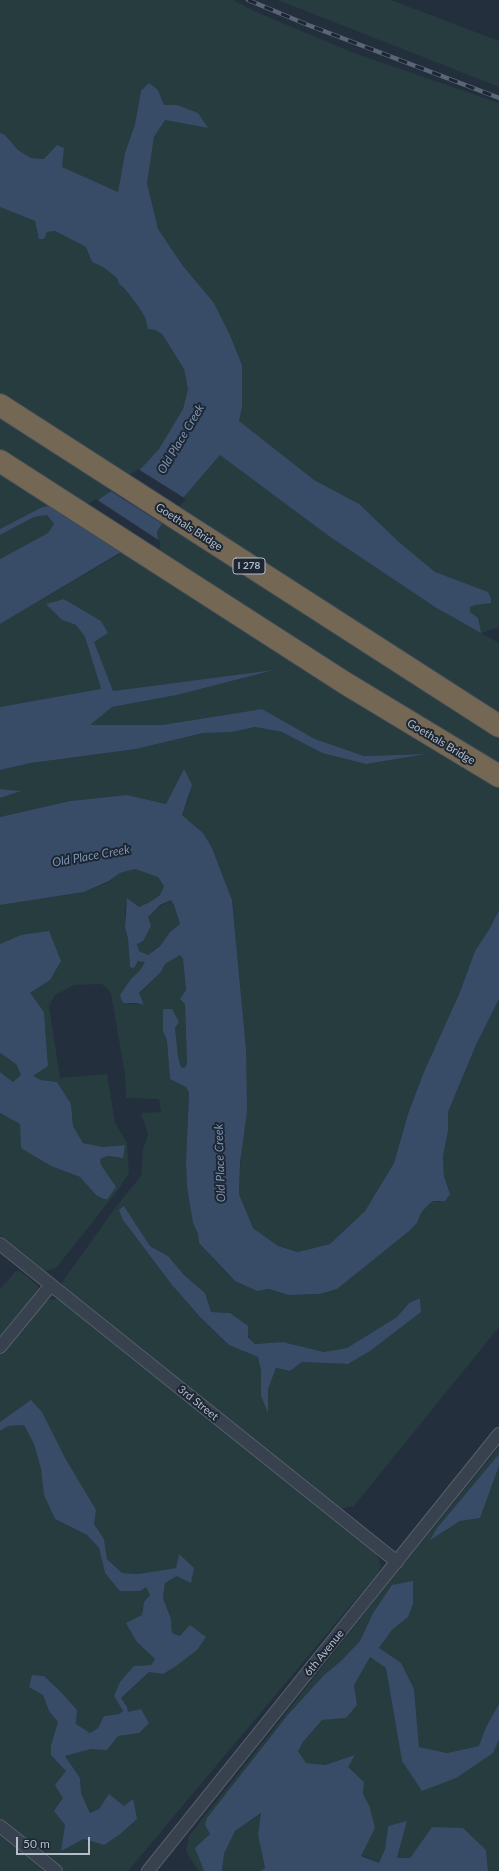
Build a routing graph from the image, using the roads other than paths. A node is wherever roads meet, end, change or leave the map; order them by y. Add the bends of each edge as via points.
1 (0, 405) edge
2 (0, 461) edge
3 (499, 726) edge
4 (499, 776) edge
5 (0, 1244) edge
6 (51, 1285) junction
7 (0, 1347) edge
8 (499, 1434) edge
9 (397, 1562) junction
10 (0, 1826) edge
11 (56, 1871) edge
12 (148, 1871) edge

1 - 3 highway, Goethals Bridge / I 278
2 - 4 highway, Goethals Bridge via 345,683
5 - 6 street, 3rd Street
6 - 7 street
6 - 9 street, 3rd Street
8 - 9 street, 6th Avenue
9 - 12 street, 6th Avenue
10 - 11 street

